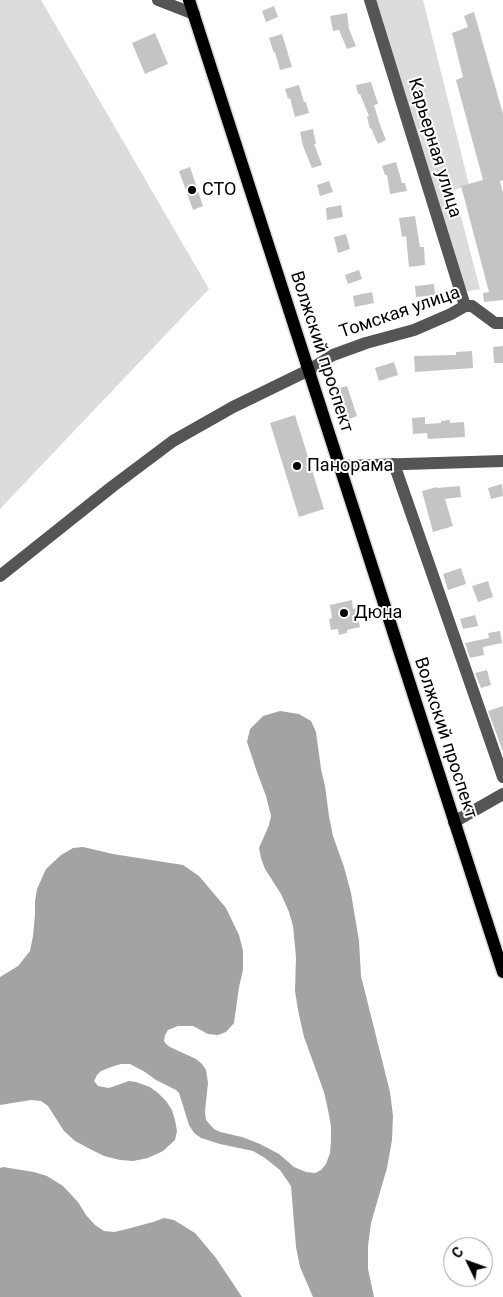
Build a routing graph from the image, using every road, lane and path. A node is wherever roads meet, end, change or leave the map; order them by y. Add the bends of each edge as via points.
1 (158, 0) edge
2 (190, 0) edge
3 (370, 0) edge
4 (194, 14) junction
5 (465, 306) junction
6 (503, 323) edge
7 (309, 370) junction
8 (502, 462) edge
9 (394, 464) junction
10 (339, 466) junction
11 (0, 576) edge
12 (503, 777) edge
13 (503, 794) edge
14 (454, 822) junction
15 (503, 972) edge

1 - 4 street
2 - 4 main road, Волжский проспект
3 - 5 street, Карьерная улица
4 - 7 main road, Волжский проспект
5 - 6 street, Томская улица via 472,306 495,323
5 - 7 street, Томская улица via 414,330 333,355
7 - 10 main road, Волжский проспект
7 - 11 street, Томская улица via 233,406 173,441
8 - 9 street
9 - 10 street
9 - 12 street
10 - 14 main road, Волжский проспект
13 - 14 street
14 - 15 main road, Волжский проспект

